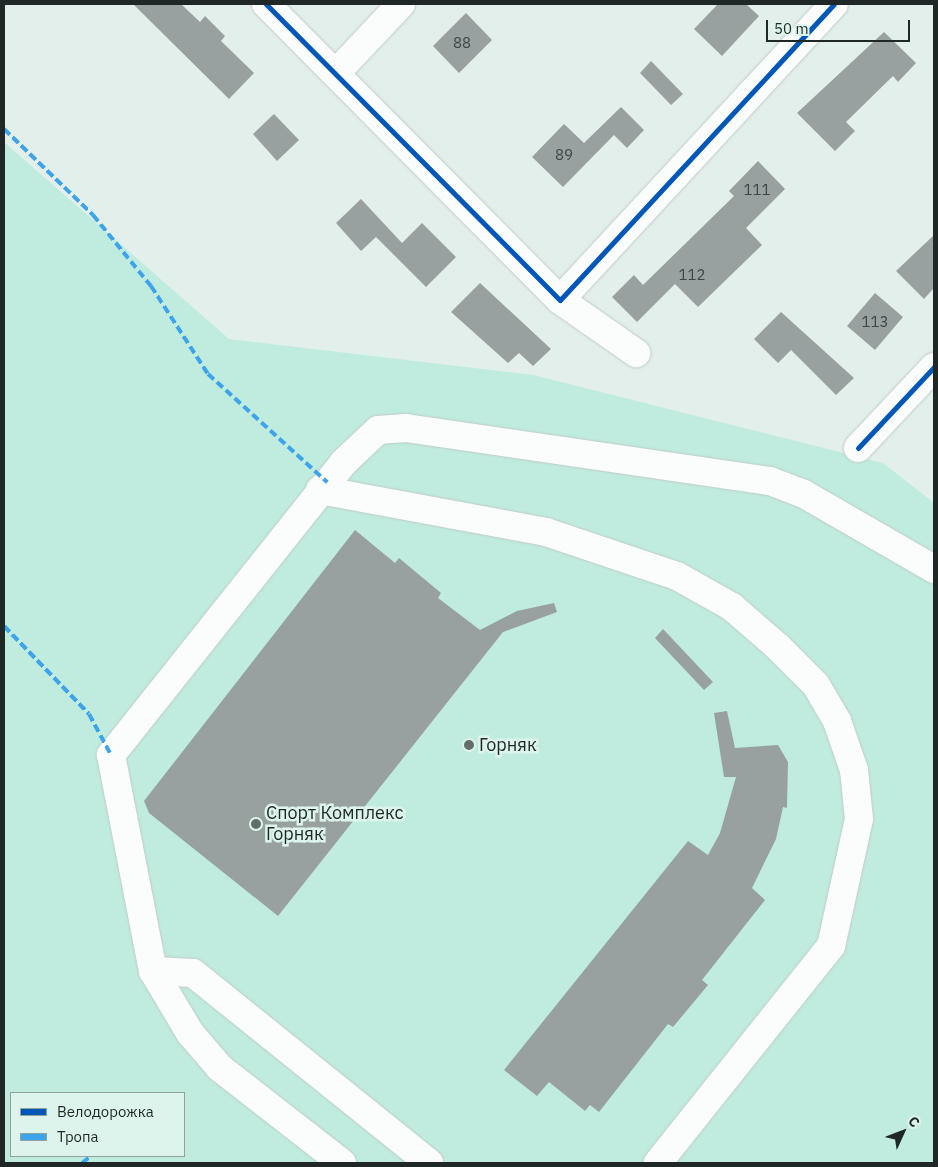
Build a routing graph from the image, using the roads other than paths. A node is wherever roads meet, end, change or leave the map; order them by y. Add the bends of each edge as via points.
1 (266, 4) edge
2 (401, 4) edge
3 (834, 4) edge
4 (336, 73) junction
5 (560, 300) junction
6 (636, 353) dead end
7 (934, 367) edge
8 (858, 448) dead end
9 (320, 490) junction
10 (934, 569) edge
11 (153, 971) junction
12 (342, 1163) edge
13 (429, 1163) edge
14 (658, 1163) edge

1 - 4 street
2 - 4 street
3 - 5 street
4 - 5 street
5 - 6 street
7 - 8 street
9 - 10 street via 378,430 406,428 770,481 804,494
9 - 11 street via 111,755
9 - 14 street via 546,532 677,576 732,607 778,647 816,685 837,721 854,770 859,819 830,946
11 - 12 street via 190,1033 220,1068
11 - 13 street via 193,973

